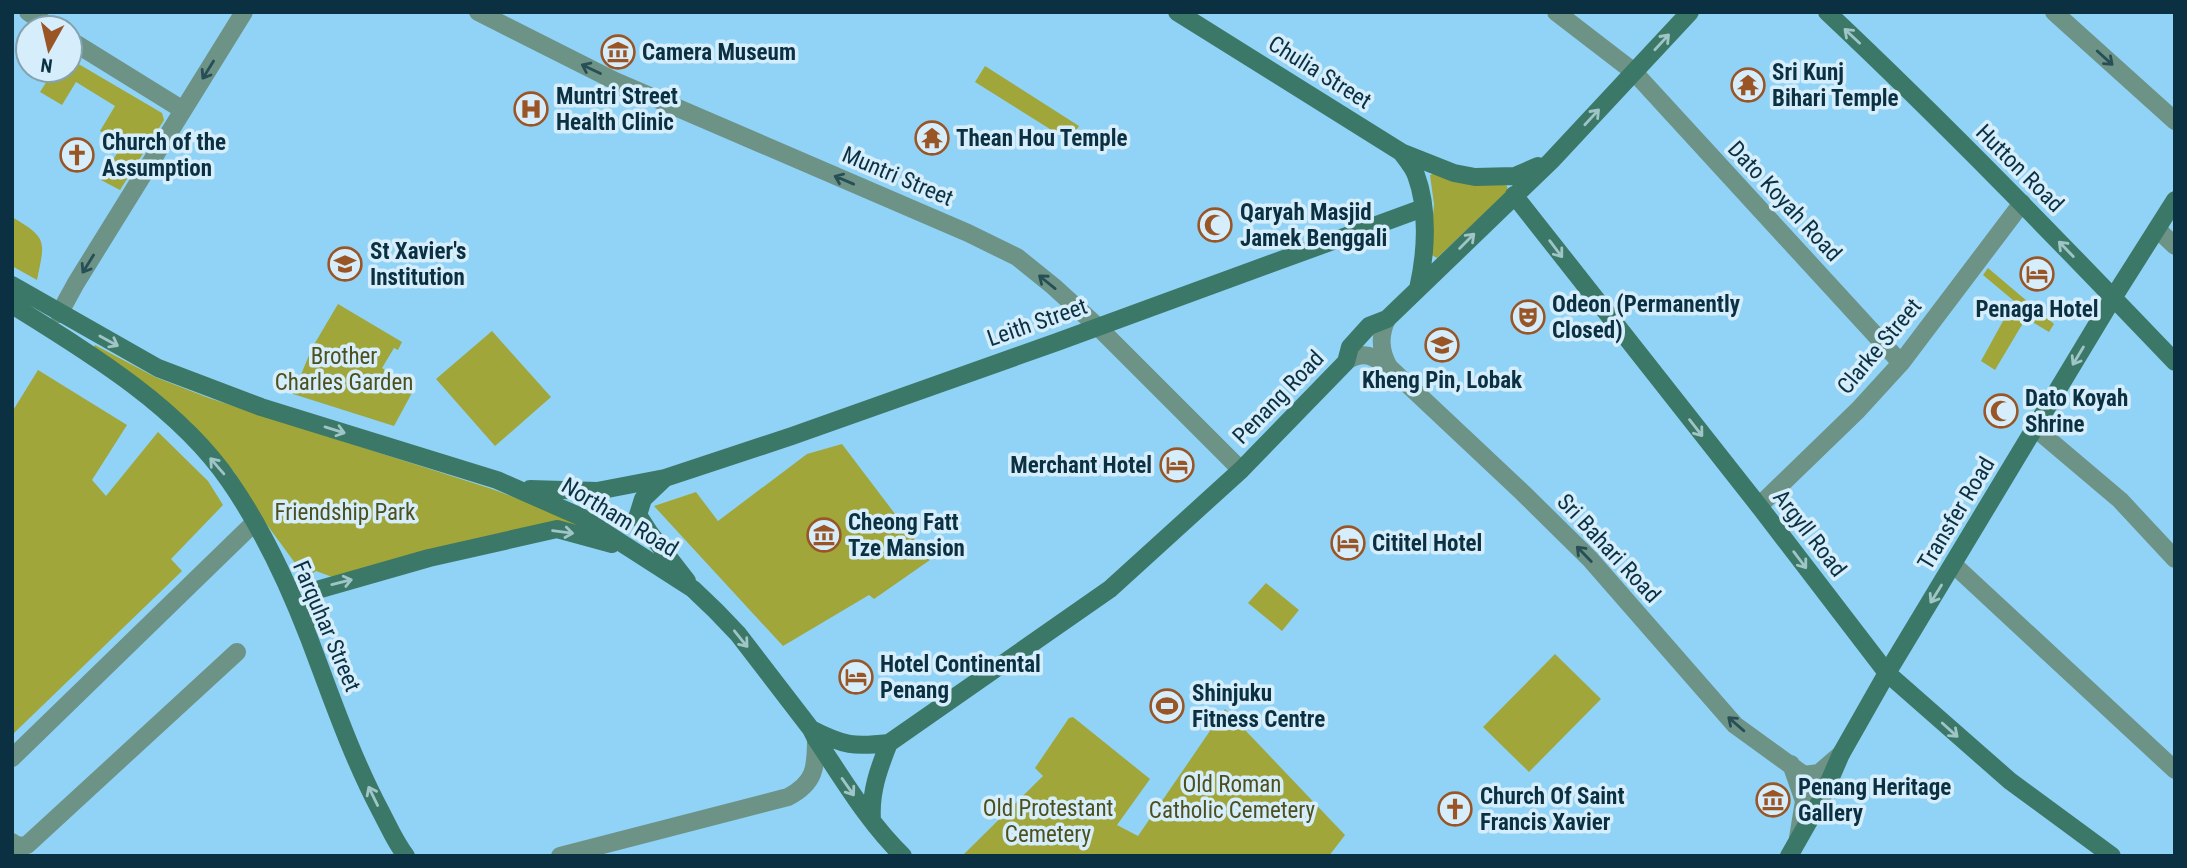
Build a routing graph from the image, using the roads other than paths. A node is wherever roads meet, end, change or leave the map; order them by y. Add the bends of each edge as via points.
1 (244, 12) edge
2 (478, 12) edge
3 (1177, 12) edge
4 (1556, 12) edge
5 (1690, 12) edge
6 (1827, 12) edge
7 (2054, 12) edge
8 (84, 49) edge
9 (1634, 72) junction
10 (183, 110) junction
11 (2175, 121) edge
12 (1401, 152) junction
13 (1551, 161) junction
14 (1514, 195) junction
15 (2175, 201) edge
16 (2022, 203) junction
17 (1423, 208) junction
18 (2157, 229) junction
19 (2175, 246) edge
20 (12, 285) edge
21 (1418, 289) junction
22 (2113, 298) junction
23 (12, 305) edge
24 (60, 314) junction
25 (1387, 319) junction
26 (1098, 327) junction
27 (1348, 360) junction
28 (2175, 362) edge
29 (1900, 363) junction
30 (1389, 367) junction
31 (2035, 428) junction
32 (1241, 470) junction
33 (665, 478) junction
34 (521, 489) junction
35 (1759, 506) junction
36 (255, 522) junction
37 (637, 553) junction
38 (2175, 559) edge
39 (1954, 565) junction
40 (693, 589) junction
41 (305, 628) junction
42 (237, 652) dead end
43 (1887, 673) junction
44 (813, 734) junction
45 (889, 743) junction
46 (1841, 754) junction
47 (12, 758) edge
48 (1791, 764) junction
49 (2175, 770) edge
50 (872, 820) junction
51 (1798, 839) junction
52 (12, 842) edge
53 (406, 856) edge
54 (560, 856) edge
55 (903, 856) edge
56 (1789, 856) edge
57 (2112, 856) edge

1 -> 10 street
26 -> 2 street, Muntri Street via 1017,257 615,81
3 - 12 main road, Chulia Street
4 - 9 street, Dato Koyah Road
9 -> 5 main road, Penang Road
16 -> 6 main road, Hutton Road
7 -> 11 street
8 - 10 street
13 -> 9 main road, Penang Road
9 - 29 street, Dato Koyah Road
10 -> 24 street
12 - 13 main road, Chulia Street via 1475,177 1515,176
12 - 17 main road, Chulia Street via 1416,174
13 - 14 main road, Penang Road
21 -> 14 main road, Penang Road
14 -> 35 main road, Argyll Road
15 - 18 main road, Transfer Road
22 -> 16 main road, Hutton Road
16 - 29 street, Clarke Street
17 - 21 main road, Chulia Street
17 - 26 main road, Leith Street
18 - 19 street
18 - 22 main road, Transfer Road
20 - 24 main road
21 - 25 main road, Penang Road
22 - 28 main road, Hutton Road
22 -> 31 main road, Transfer Road
36 -> 23 main road, Farquhar Street via 229,480 169,415 97,360
24 -> 34 main road, Northam Road via 158,368 261,407
25 - 27 main road, Penang Road via 1369,326 1350,347
25 - 30 street via 1381,346
26 - 32 street, Muntri Street
26 - 33 main road, Leith Street
27 - 30 street, Sri Bahari Road via 1365,354
27 - 32 main road, Penang Road
29 - 35 street, Clarke Street
48 -> 30 street, Sri Bahari Road via 1735,725 1590,559
31 - 38 street via 2120,500
31 - 39 main road, Transfer Road
32 - 45 main road, Penang Road via 1110,589
33 - 34 main road, Leith Street via 597,491
33 - 40 main road, Leith Street via 643,499 638,515
34 - 37 main road, Northam Road via 581,517
35 -> 43 main road, Argyll Road
36 - 41 main road, Farquhar Street
36 - 47 street
37 - 40 main road, Northam Road
41 -> 37 main road via 309,600 317,590 429,558 557,530
39 -> 43 main road, Transfer Road
39 - 49 street
40 -> 44 main road, Northam Road via 738,634
53 -> 41 main road, Farquhar Street via 370,791
42 - 52 street via 27,845
43 - 46 main road, Transfer Road
43 -> 57 main road, Argyll Road via 2010,781
44 - 45 main road via 851,746
44 -> 50 main road, Northam Road
44 - 54 street via 814,773 802,790 788,797
45 - 50 main road via 874,785
46 - 48 street, Sri Bahari Road via 1811,775
46 - 51 main road, Transfer Road
48 - 51 street via 1804,801
50 - 55 main road, Northam Road
51 - 56 main road, Transfer Road

